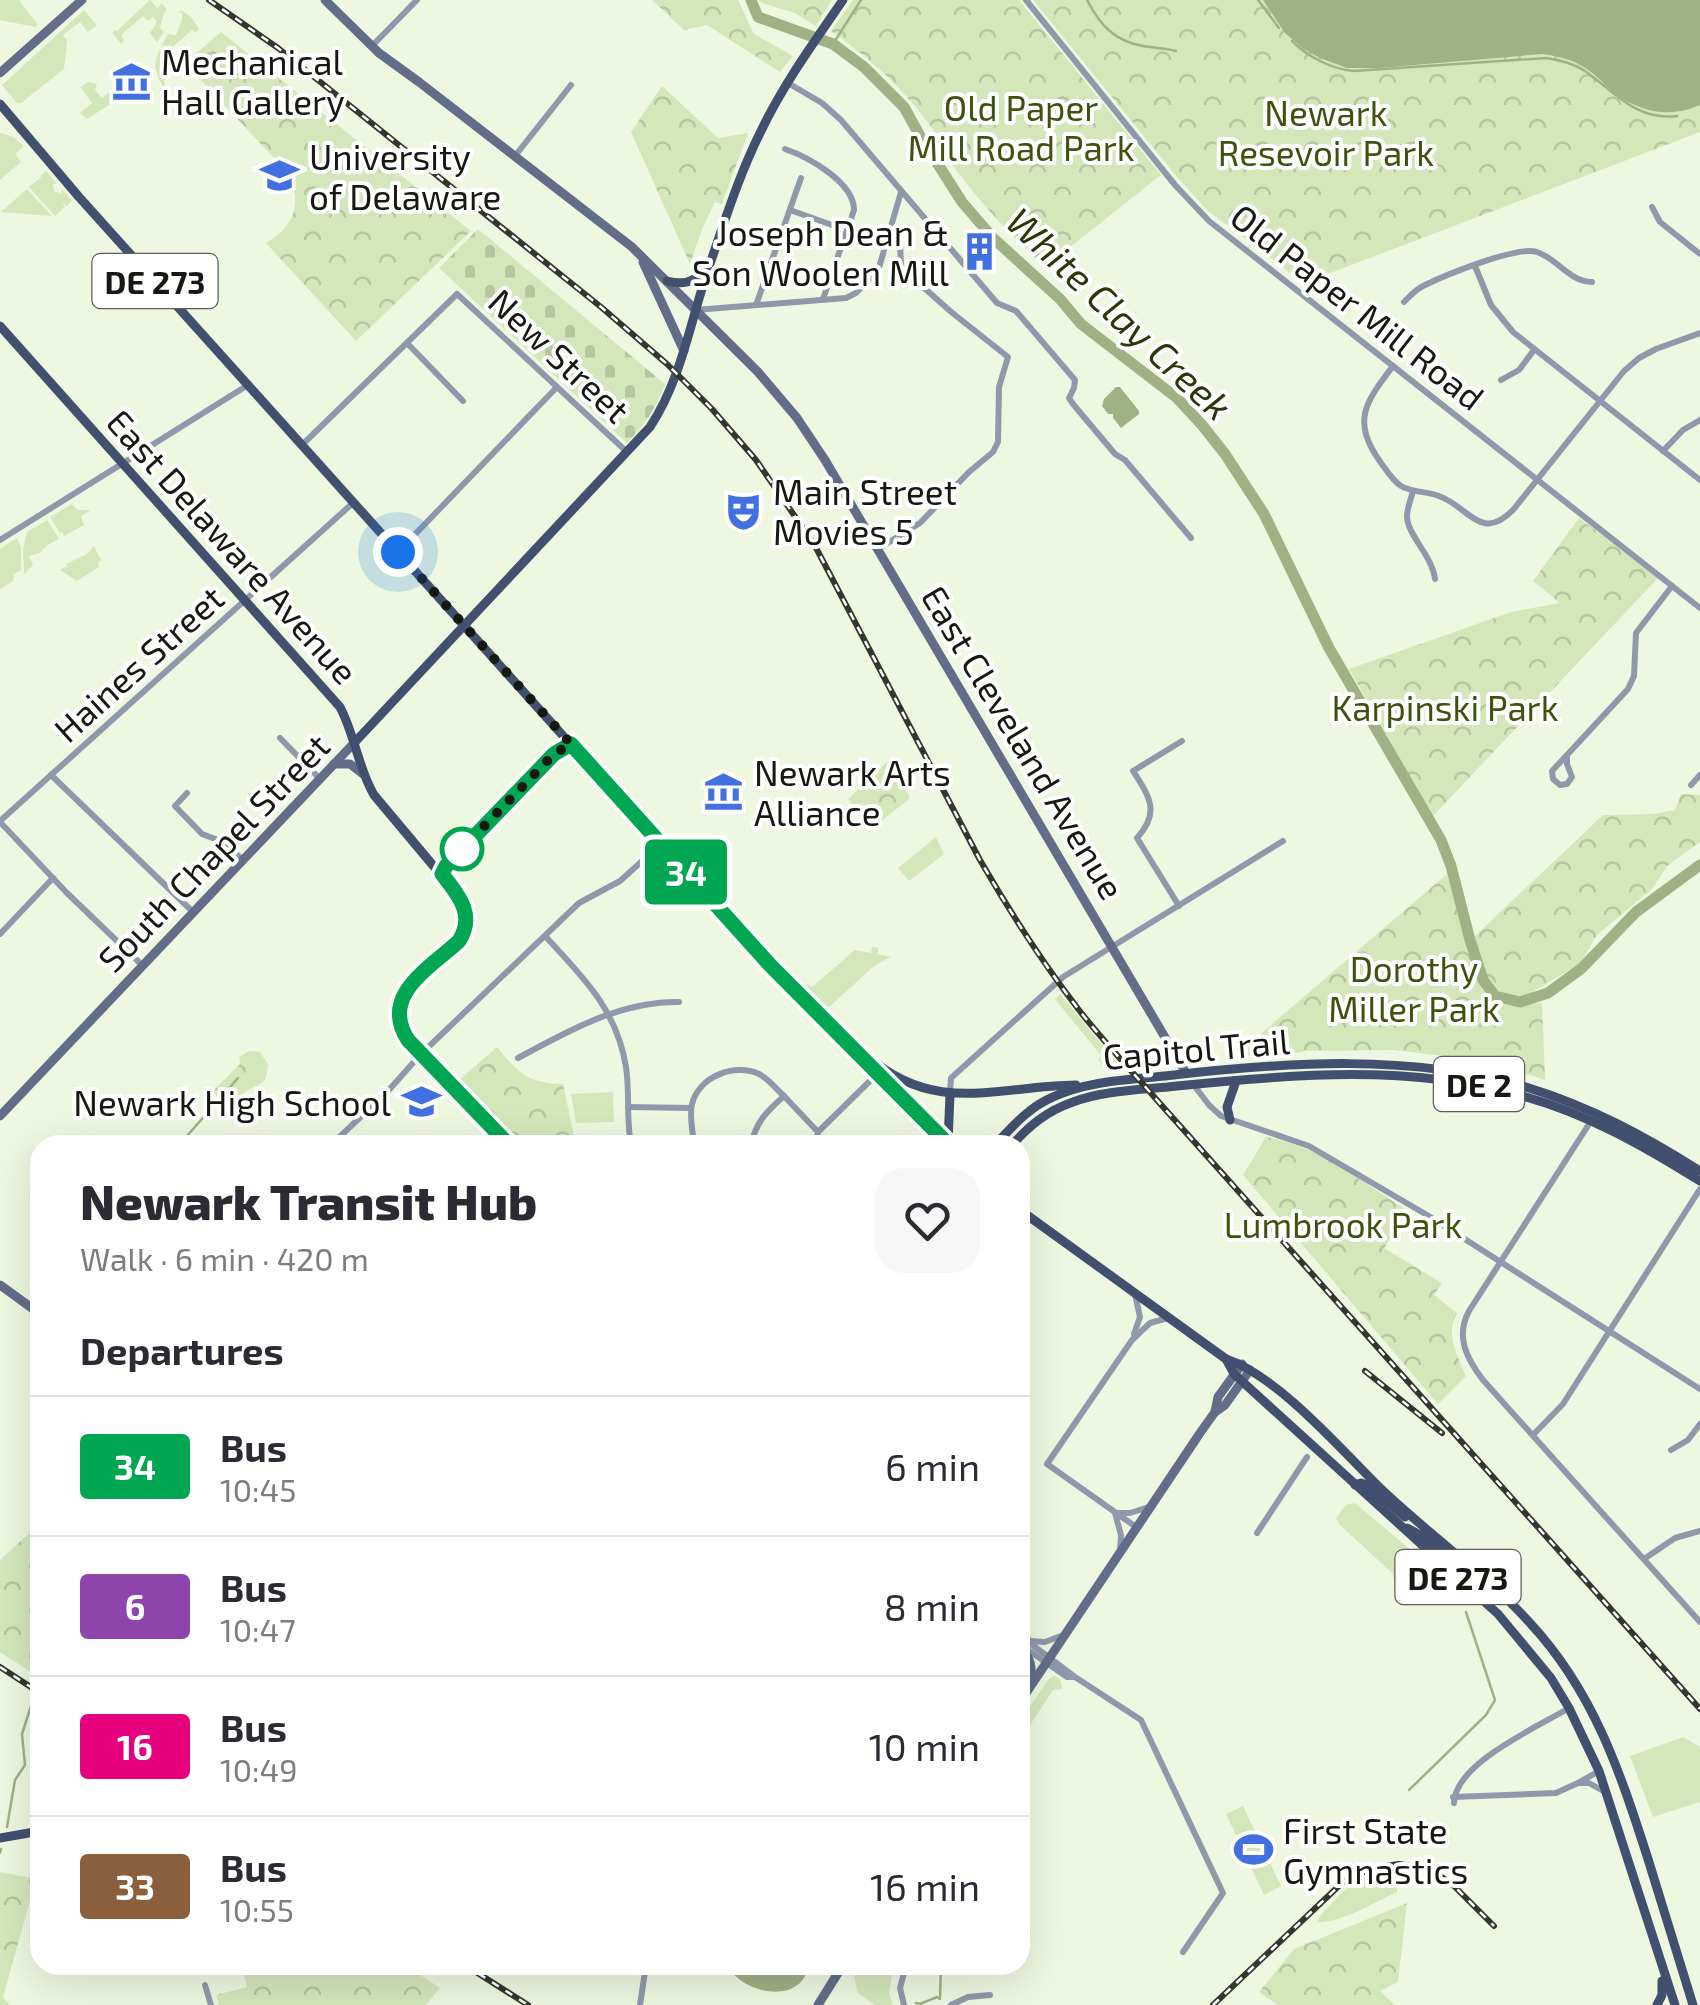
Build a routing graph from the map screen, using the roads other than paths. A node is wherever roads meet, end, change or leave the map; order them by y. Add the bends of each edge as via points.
1 (82, 0) edge
2 (325, 0) edge
3 (418, 0) edge
4 (843, 0) edge
5 (1026, 0) edge
6 (372, 46) junction
7 (0, 74) edge
8 (788, 82) junction
9 (572, 85) dead end
10 (0, 104) edge
11 (5, 119) edge
12 (785, 149) dead end
13 (515, 156) junction
14 (801, 178) dead end
15 (901, 190) junction
16 (1652, 207) dead end
17 (917, 209) junction
18 (790, 210) junction
19 (894, 215) junction
20 (832, 224) dead end
21 (888, 237) junction
22 (1700, 254) edge
23 (640, 255) junction
24 (709, 266) junction
25 (1475, 266) junction
26 (666, 281) junction
27 (1592, 282) dead end
28 (823, 299) junction
29 (1404, 302) dead end
30 (756, 305) junction
31 (695, 310) junction
32 (0, 326) edge
33 (1700, 334) edge
34 (407, 343) junction
35 (1534, 350) junction
36 (684, 351) junction
37 (1393, 366) junction
38 (1501, 380) dead end
39 (248, 385) junction
40 (557, 387) junction
41 (463, 401) dead end
42 (1599, 401) junction
43 (1700, 420) edge
44 (302, 445) junction
45 (1663, 452) junction
46 (628, 453) junction
47 (123, 464) junction
48 (1537, 480) junction
49 (1700, 480) edge
50 (1412, 491) junction
51 (354, 502) junction
52 (1191, 538) dead end
53 (0, 540) edge
54 (878, 548) junction
55 (398, 552) junction
56 (1435, 579) dead end
57 (1672, 586) junction
58 (246, 600) junction
59 (1700, 608) edge
60 (465, 626) junction
61 (280, 738) dead end
62 (1182, 741) dead end
63 (355, 742) junction
64 (571, 744) junction
65 (1567, 755) junction
66 (334, 764) junction
67 (51, 775) junction
68 (365, 776) junction
69 (1700, 776) edge
70 (320, 779) junction
71 (1691, 785) dead end
72 (187, 793) dead end
73 (0, 821) edge
74 (1283, 841) dead end
75 (660, 844) junction
76 (243, 860) junction
77 (442, 874) junction
78 (53, 878) junction
79 (1179, 906) junction
80 (193, 912) junction
81 (0, 934) edge
82 (546, 936) junction
83 (1113, 947) junction
84 (142, 966) junction
85 (679, 1002) dead end
86 (608, 1014) junction
87 (844, 1040) junction
88 (421, 1054) junction
89 (518, 1058) dead end
90 (1186, 1073) junction
91 (877, 1074) junction
92 (1236, 1081) junction
93 (1089, 1084) junction
94 (1194, 1084) junction
95 (950, 1094) junction
96 (784, 1096) junction
97 (628, 1106) junction
98 (691, 1108) junction
99 (0, 1116) edge
100 (1230, 1120) junction
101 (1591, 1120) junction
102 (818, 1132) junction
103 (342, 1135) edge
104 (498, 1135) edge
105 (630, 1135) edge
106 (693, 1135) edge
107 (755, 1135) edge
108 (817, 1135) edge
109 (940, 1135) edge
110 (949, 1135) edge
111 (1004, 1135) edge
112 (1022, 1135) edge
113 (1700, 1172) edge
114 (1700, 1185) edge
115 (1030, 1217) edge
116 (1500, 1262) junction
117 (0, 1285) edge
118 (1135, 1294) junction
119 (30, 1307) edge
120 (1170, 1318) junction
121 (1609, 1332) junction
122 (1132, 1340) junction
123 (1226, 1359) junction
124 (1246, 1367) junction
125 (1238, 1377) junction
126 (1700, 1389) edge
127 (1700, 1424) edge
128 (1533, 1435) junction
129 (1671, 1450) dead end
130 (1307, 1456) dead end
131 (1355, 1486) junction
132 (1150, 1507) junction
133 (1115, 1513) junction
134 (1398, 1524) junction
135 (1424, 1527) junction
136 (1136, 1528) junction
137 (1700, 1531) edge
138 (1256, 1533) dead end
139 (1120, 1551) junction
140 (1460, 1559) junction
141 (1644, 1559) junction
142 (1700, 1622) edge
143 (1066, 1634) junction
144 (1030, 1643) edge
145 (1030, 1648) edge
146 (1048, 1660) junction
147 (1030, 1687) edge
148 (1569, 1708) junction
149 (1598, 1771) junction
150 (1578, 1783) junction
151 (1607, 1793) junction
152 (1636, 1822) junction
153 (30, 1833) edge
154 (0, 1838) edge
155 (1183, 1952) dead end
156 (1661, 1963) junction
157 (644, 1975) edge
158 (837, 1975) edge
159 (903, 1975) edge
160 (205, 1985) dead end
161 (990, 1995) dead end
162 (211, 2005) edge
163 (640, 2005) edge
164 (818, 2005) edge
165 (904, 2005) edge
166 (951, 2005) edge
167 (1657, 2005) edge
168 (1675, 2005) edge
169 (1693, 2005) edge

1 - 7 main road
2 - 6 main road, East Cleveland Avenue
3 - 6 street
4 - 8 main road, South Chapel Street
5 - 37 street, Old Paper Mill Road via 1202,213
6 - 13 main road, East Cleveland Avenue
8 - 15 street via 835,114
8 - 24 main road, South Chapel Street via 748,158
9 - 13 street
10 - 11 main road, DE 273
11 - 39 main road, DE 273
12 - 28 street via 813,161 853,198
13 - 23 main road, East Cleveland Avenue
14 - 18 street
15 - 17 street
15 - 19 street
16 - 22 street via 1660,222
17 - 19 street
17 - 52 street via 997,304 1016,312 1074,380 1072,404
18 - 20 street
18 - 30 street
19 - 21 street
21 - 28 street via 876,274 852,296
21 - 54 street via 900,244 903,269 1008,362 1000,378 994,452 920,523
23 - 26 main road, East Cleveland Avenue
23 - 36 main road
24 - 26 main road via 690,282
24 - 31 main road, South Chapel Street
25 - 27 street via 1531,250
25 - 29 street via 1422,286
25 - 35 street via 1496,314
26 - 31 main road, East Cleveland Avenue
28 - 30 street
30 - 31 street
31 - 36 main road, South Chapel Street
31 - 54 main road, East Cleveland Avenue via 797,418
32 - 47 main road, East Delaware Avenue
33 - 42 street via 1639,358
34 - 40 street, New Street via 457,294
34 - 41 street
34 - 44 street
35 - 38 street
35 - 42 street
36 - 46 main road, South Chapel Street via 657,417
37 - 48 street, Old Paper Mill Road
37 - 50 street via 1368,400 1364,430 1392,478
39 - 44 main road, DE 273
39 - 47 street
40 - 46 street, New Street
40 - 55 street
42 - 45 street
42 - 48 street
43 - 45 street
44 - 51 main road, DE 273
45 - 49 street
46 - 60 main road, South Chapel Street
47 - 53 street
47 - 58 main road, East Delaware Avenue
48 - 50 street via 1504,519 1490,524 1446,498
48 - 57 street, Old Paper Mill Road
50 - 56 street via 1407,520
51 - 55 main road, DE 273
51 - 58 street, Haines Street
54 - 83 main road, East Cleveland Avenue
55 - 60 main road, DE 273
57 - 59 street, Old Paper Mill Road
57 - 65 street via 1636,633 1632,682
58 - 63 main road, East Delaware Avenue via 340,707
58 - 67 street, Haines Street
60 - 63 main road, South Chapel Street
60 - 64 main road, DE 273
61 - 70 street
62 - 79 street via 1133,770 1151,803 1148,824 1137,838
63 - 66 main road, South Chapel Street
63 - 68 main road, East Delaware Avenue
64 - 75 main road, DE 273
64 - 77 street via 554,754
65 - 65 street via 1552,772 1557,784 1571,780
66 - 68 main road via 350,764
66 - 70 main road, South Chapel Street
67 - 73 street, Haines Street
67 - 80 street
68 - 77 main road, East Delaware Avenue
69 - 71 street
70 - 76 main road, South Chapel Street
72 - 76 street via 175,806 202,834 224,842
73 - 78 street
74 - 79 street
75 - 82 street
75 - 87 main road, DE 273
76 - 80 main road, South Chapel Street
77 - 88 main road, East Delaware Avenue via 462,900 467,920 460,939 400,1000 399,1024
78 - 81 street
78 - 84 street
79 - 83 street
80 - 84 main road, South Chapel Street
82 - 86 street via 593,987
82 - 88 street
83 - 90 main road, East Cleveland Avenue
83 - 95 street via 1041,996 951,1078
84 - 99 main road, South Chapel Street
85 - 86 street
86 - 89 street
86 - 97 street via 626,1067
87 - 91 main road, DE 273
87 - 95 main road via 906,1081
88 - 103 street
88 - 104 main road, East Delaware Avenue
90 - 93 main road, Capitol Trail / DE 2
90 - 94 main road
90 - 113 main road, Capitol Trail / DE 2 via 1372,1064 1476,1075 1591,1111
91 - 102 street
91 - 109 main road, DE 273
92 - 94 main road, Capitol Trail / DE 2
92 - 100 main road
92 - 101 main road, Capitol Trail / DE 2 via 1435,1077 1526,1096
93 - 95 main road
93 - 111 main road, Capitol Trail / DE 2 via 1042,1102
94 - 100 street
94 - 112 main road, Capitol Trail / DE 2 via 1074,1101 1042,1116
95 - 110 main road
96 - 98 street via 761,1075 733,1070 707,1081
96 - 102 street
96 - 107 street via 760,1119
97 - 98 street
97 - 105 street
98 - 106 street
100 - 116 street via 1308,1146
101 - 114 main road, Capitol Trail / DE 2
101 - 116 street
102 - 108 street
114 - 121 street
115 - 118 main road, DE 273
116 - 121 street
116 - 128 street via 1464,1319 1464,1348
117 - 119 main road
118 - 120 main road, DE 273
118 - 122 street via 1140,1317
120 - 122 street via 1147,1325
120 - 123 main road, DE 273
121 - 126 street
121 - 128 street via 1564,1404
122 - 133 street via 1047,1464
123 - 124 main road, DE 273
123 - 125 main road, DE 273
124 - 125 main road
124 - 135 main road, DE 273 via 1312,1419
125 - 131 main road, DE 273
125 - 132 main road via 1218,1396 1215,1412
127 - 129 street
128 - 141 street
130 - 138 street
131 - 134 main road, DE 273
131 - 135 main road via 1369,1486
132 - 133 street
132 - 136 main road
133 - 136 street
133 - 139 street
134 - 140 main road via 1454,1563
134 - 148 main road, DE 273 via 1498,1614
135 - 140 main road, DE 273
136 - 139 main road
137 - 141 street
139 - 143 main road
140 - 152 main road, DE 273 via 1559,1658 1611,1751
141 - 142 street
143 - 144 street
143 - 146 main road
145 - 146 street
146 - 147 main road
146 - 155 street via 1142,1720 1222,1889
148 - 149 main road, DE 273
148 - 150 street via 1488,1756 1454,1800 1556,1793
149 - 150 street
149 - 151 main road, DE 273
149 - 152 main road via 1615,1778
150 - 151 street
151 - 156 main road, DE 273
152 - 169 main road, DE 273
153 - 154 main road
156 - 167 main road via 1664,1988
156 - 168 main road, DE 273
157 - 163 street
158 - 164 main road
159 - 165 street
160 - 162 street
161 - 166 street

